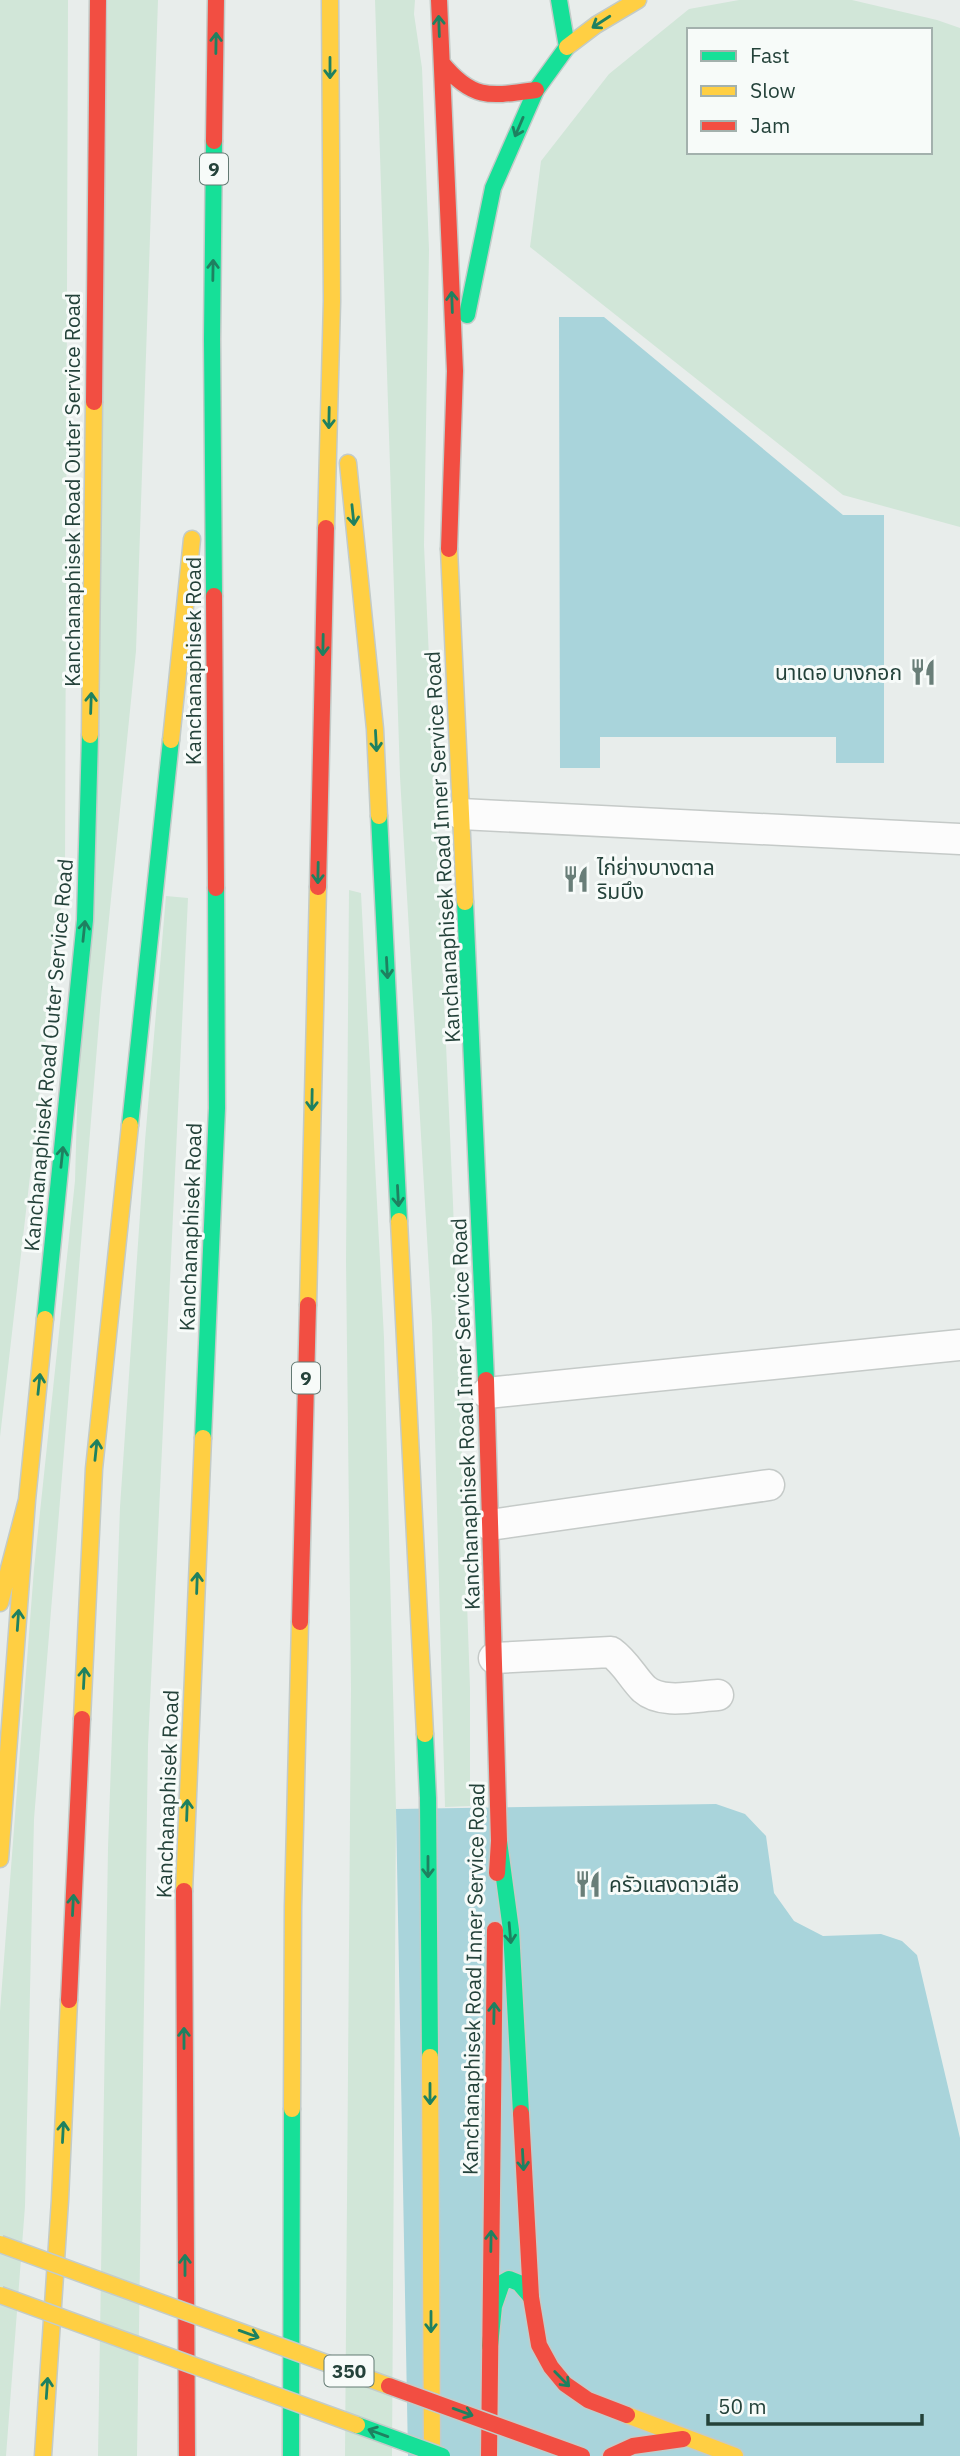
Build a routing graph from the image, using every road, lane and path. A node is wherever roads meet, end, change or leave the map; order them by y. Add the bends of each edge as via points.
1 (98, 0) edge
2 (216, 0) edge
3 (330, 0) edge
4 (439, 0) edge
5 (559, 0) edge
6 (638, 0) edge
7 (567, 47) junction
8 (442, 63) junction
9 (536, 90) junction
10 (332, 301) junction
11 (212, 339) junction
12 (455, 370) junction
13 (344, 425) dead end
14 (347, 453) dead end
15 (197, 488) dead end
16 (193, 528) dead end
17 (461, 814) junction
18 (960, 839) edge
19 (960, 1345) edge
20 (487, 1393) junction
21 (769, 1485) dead end
22 (27, 1500) junction
23 (490, 1525) junction
24 (0, 1603) edge
25 (494, 1658) junction
26 (718, 1695) dead end
27 (499, 1841) junction
28 (0, 1859) edge
29 (60, 2200) junction
30 (0, 2230) edge
31 (0, 2244) edge
32 (116, 2285) junction
33 (0, 2295) edge
34 (531, 2297) junction
35 (0, 2312) edge
36 (490, 2346) junction
37 (212, 2371) junction
38 (64, 2375) dead end
39 (687, 2438) junction
40 (43, 2456) edge
41 (187, 2456) edge
42 (291, 2456) edge
43 (432, 2456) edge
44 (442, 2456) edge
45 (489, 2456) edge
46 (582, 2456) edge
47 (611, 2456) edge
48 (735, 2456) edge

22 -> 1 main road, Kanchanaphisek Road Outer Service Road via 85,920 92,681
11 -> 2 main road, Kanchanaphisek Road / 9
3 -> 10 main road, 9
8 -> 4 main road, Kanchanaphisek Road Inner Service Road
5 - 7 main road
6 -> 7 main road, Kanchanaphisek Road Inner Service Road
7 - 9 main road, Kanchanaphisek Road Inner Service Road
8 - 9 main road via 462,85 487,94
12 -> 8 main road, Kanchanaphisek Road Inner Service Road
9 -> 12 main road, Kanchanaphisek Road Inner Service Road via 493,188
10 - 13 main road
10 -> 42 main road, 9 via 294,1879
11 - 15 main road
41 -> 11 main road, Kanchanaphisek Road / 9 via 183,1914 216,1108
12 - 17 main road, Kanchanaphisek Road Inner Service Road via 449,545
14 -> 43 main road, bridge via 375,730 428,1798
29 -> 16 main road via 94,1469
17 - 18 street
17 - 20 main road, Kanchanaphisek Road Inner Service Road
19 - 20 street
20 - 23 main road, Kanchanaphisek Road Inner Service Road
21 - 23 street
22 - 24 main road
28 -> 22 main road, Kanchanaphisek Road Outer Service Road
23 - 25 main road, Kanchanaphisek Road Inner Service Road
25 - 26 street via 611,1652 654,1696
25 - 27 main road, Kanchanaphisek Road Inner Service Road
27 -> 34 main road via 511,1930
36 -> 27 main road, Kanchanaphisek Road Inner Service Road
29 - 38 main road
40 -> 29 main road
30 - 32 main road, 350, bridge
31 - 32 main road, 350, bridge
32 -> 46 main road, 350, bridge
33 - 37 main road, 350, bridge
34 - 36 main road via 515,2280 502,2282 495,2297
34 -> 39 main road via 539,2345 565,2384 588,2400
35 - 37 main road, 350, bridge
36 - 45 main road, Kanchanaphisek Road Inner Service Road
44 -> 37 main road, 350, bridge
39 - 47 main road via 633,2446
39 - 48 main road

